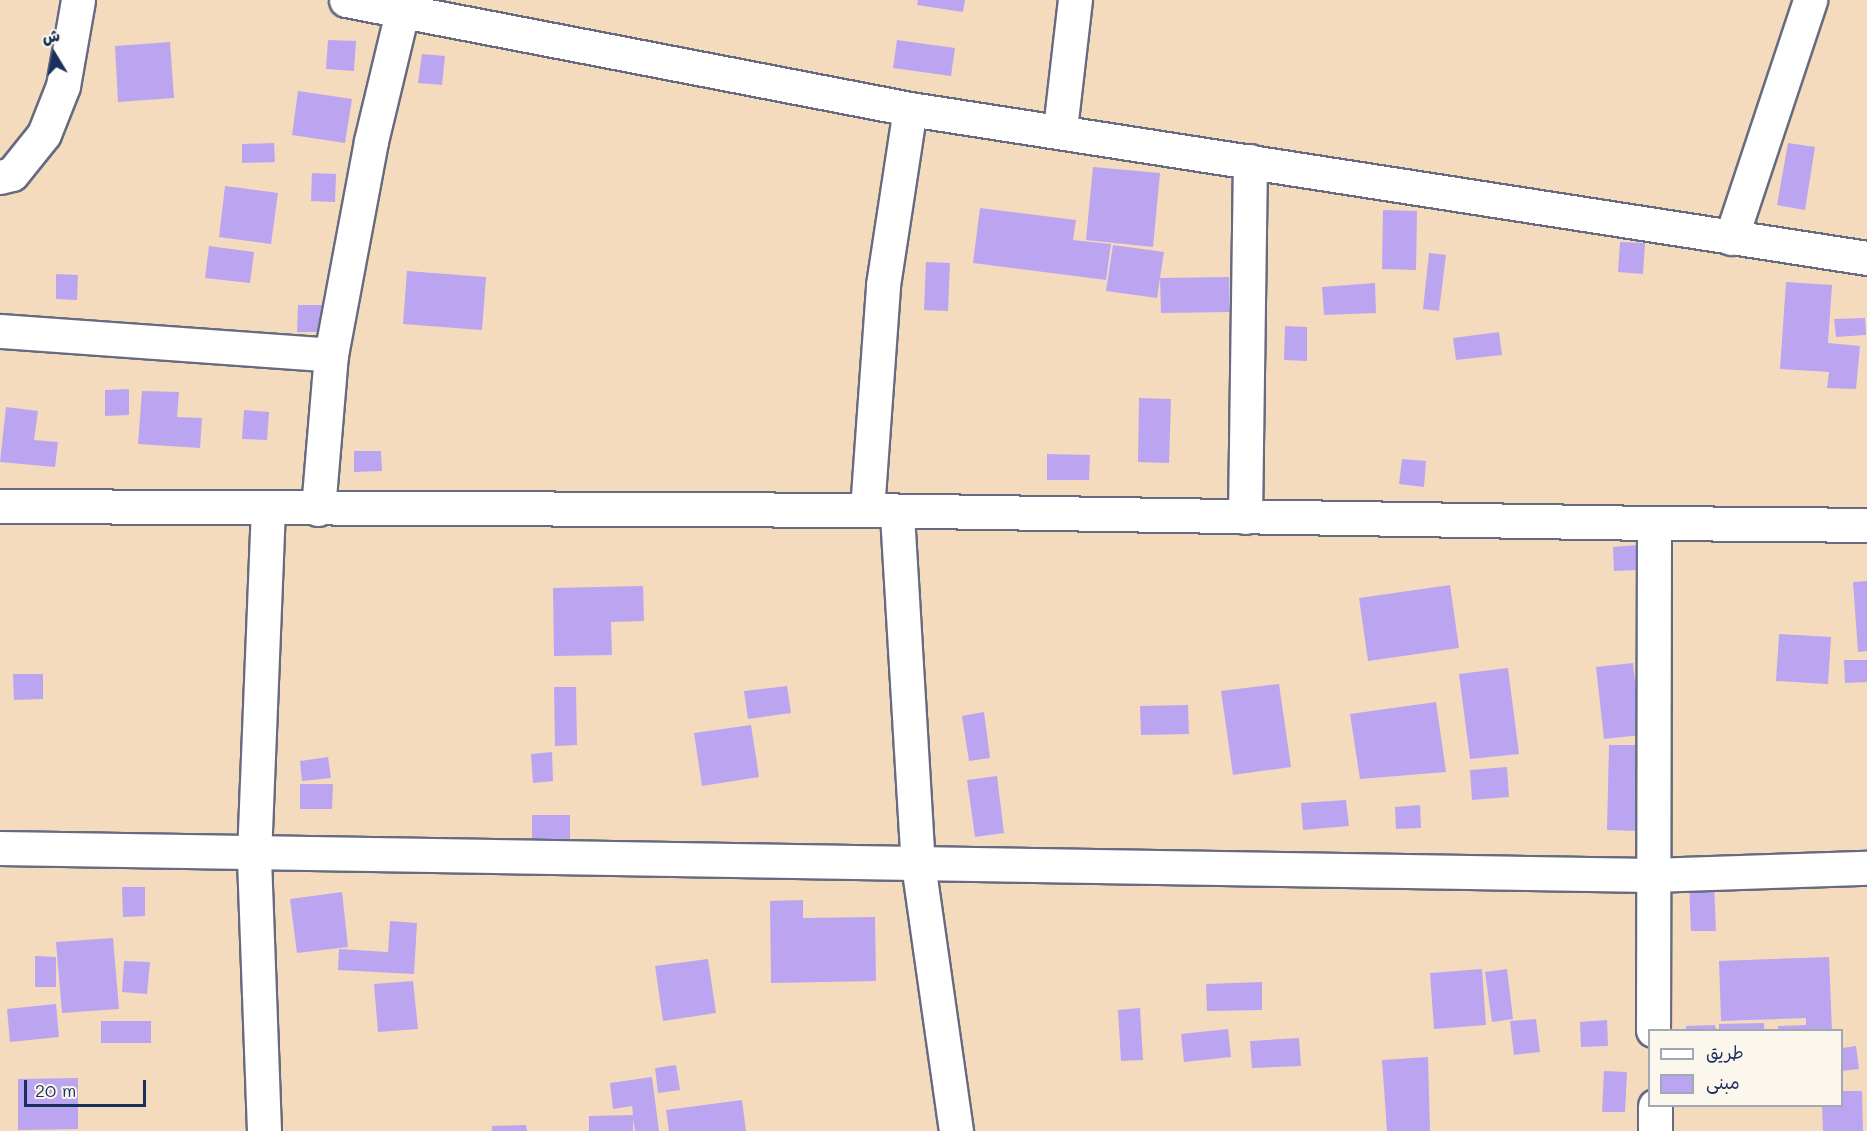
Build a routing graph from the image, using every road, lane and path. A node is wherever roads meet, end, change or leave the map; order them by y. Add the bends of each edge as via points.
1 (78, 0) edge
2 (1075, 0) edge
3 (1810, 0) edge
4 (353, 1) edge
5 (402, 12) junction
6 (910, 109) junction
7 (1060, 129) junction
8 (1250, 161) junction
9 (0, 177) edge
10 (1731, 238) junction
11 (1867, 258) edge
12 (0, 331) edge
13 (331, 355) junction
14 (0, 506) edge
15 (268, 508) junction
16 (318, 508) junction
17 (882, 512) junction
18 (1245, 517) junction
19 (1654, 523) junction
20 (1867, 525) edge
21 (0, 848) edge
22 (254, 856) junction
23 (918, 864) junction
24 (1867, 868) edge
25 (1651, 875) junction
26 (1653, 1029) edge
27 (1654, 1107) edge
28 (264, 1131) edge
29 (956, 1131) edge
30 (1655, 1131) edge

1 - 9 street via 63,86 44,134 12,174
2 - 7 street
3 - 10 street
4 - 5 street
5 - 6 street
5 - 13 street via 371,141
6 - 7 street
6 - 17 street via 883,285
7 - 8 street
8 - 10 street
8 - 18 street
10 - 11 street
12 - 13 street
13 - 16 street
14 - 15 street
15 - 16 street
15 - 22 street
16 - 17 street
17 - 18 street
17 - 23 street
18 - 19 street
19 - 20 street
19 - 25 street
21 - 22 street
22 - 23 street
22 - 28 street
23 - 25 street
23 - 29 street
24 - 25 street
25 - 26 street
27 - 30 street

